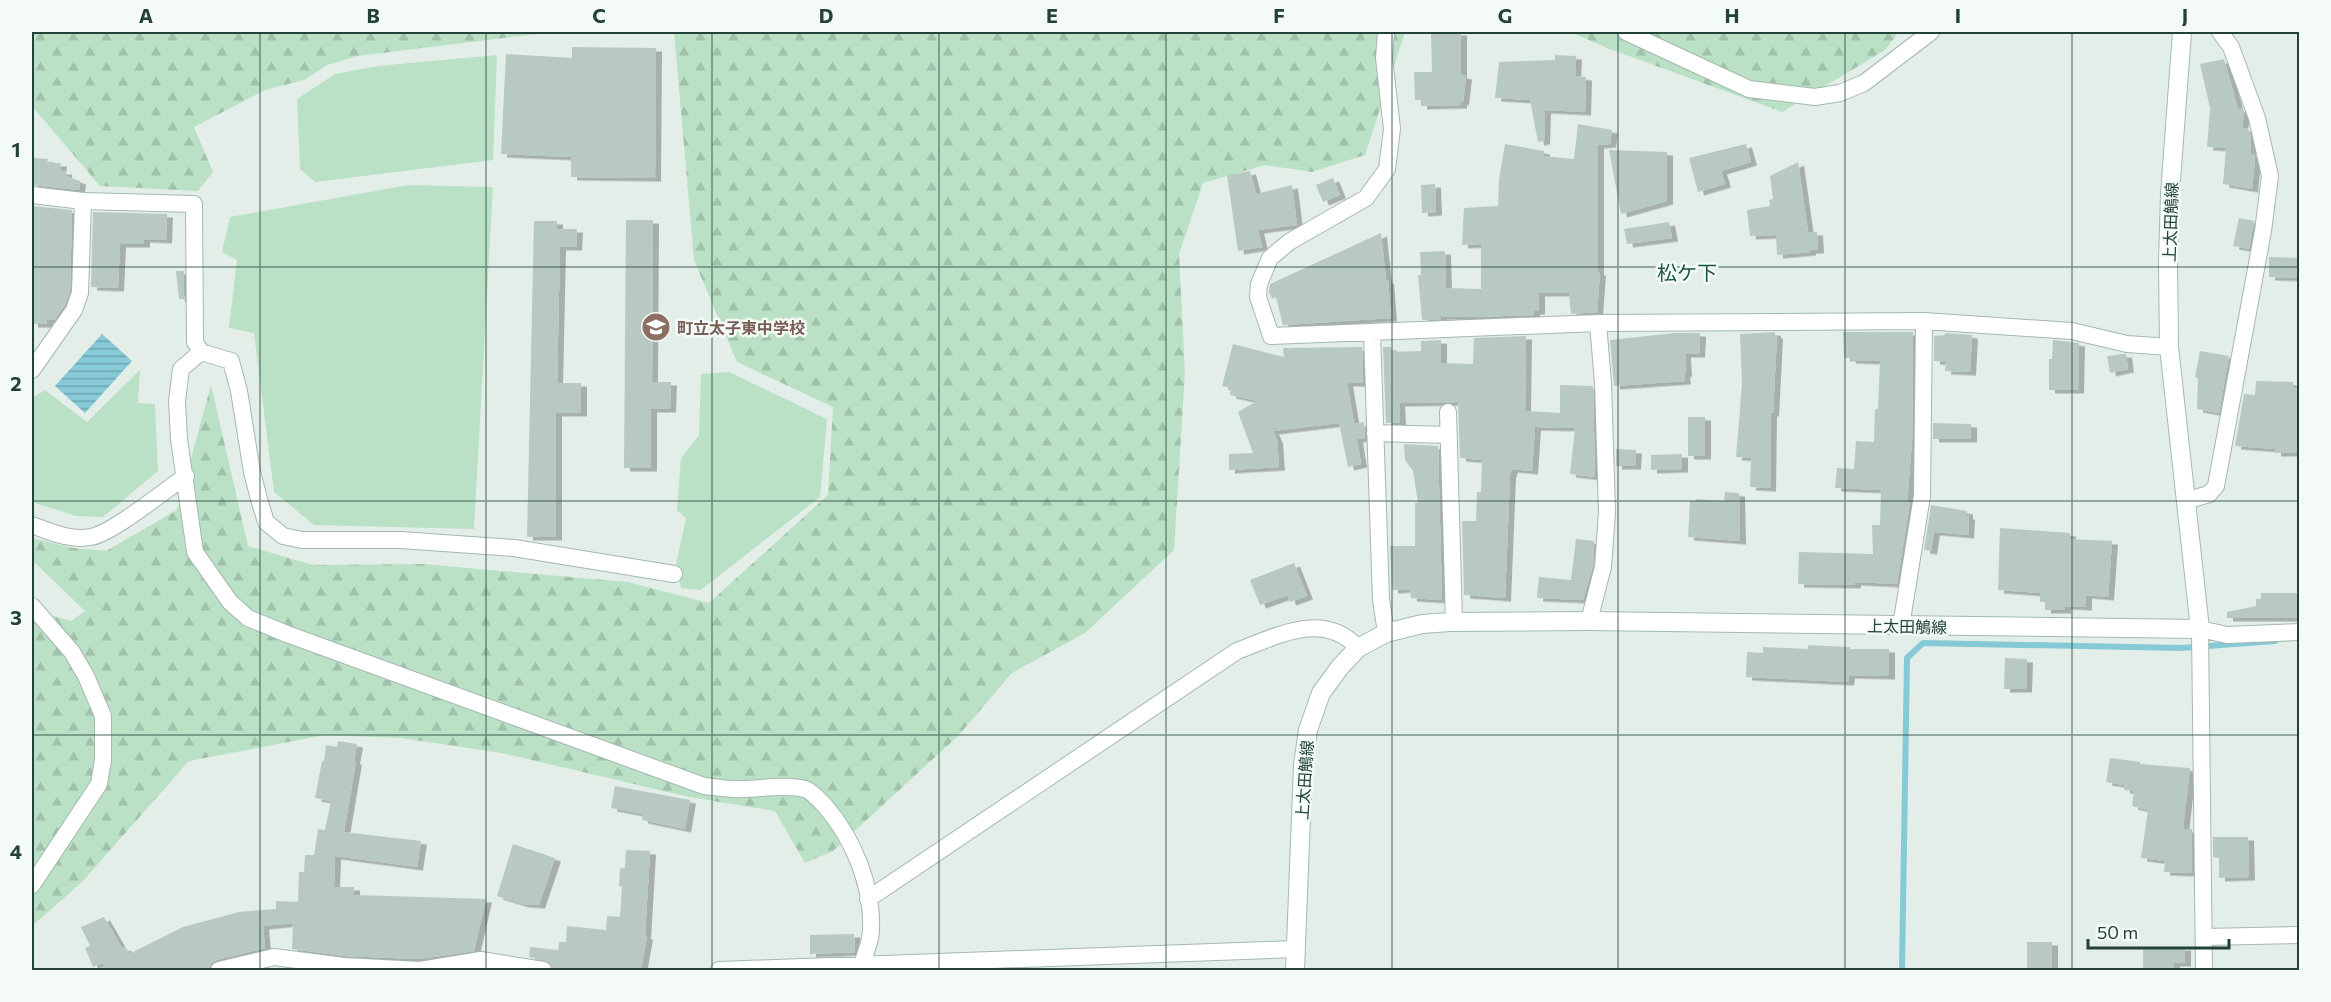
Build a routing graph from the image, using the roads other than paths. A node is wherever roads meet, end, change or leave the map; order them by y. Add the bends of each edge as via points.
1 (1386, 32) edge
2 (1626, 32) edge
3 (1931, 32) edge
4 (2182, 32) edge
5 (2220, 32) edge
6 (32, 195) edge
7 (83, 201) junction
8 (1924, 321) junction
9 (1598, 323) junction
10 (1372, 334) junction
11 (2169, 346) junction
12 (201, 352) junction
13 (32, 370) edge
14 (1448, 412) dead end
15 (1375, 434) junction
16 (1449, 435) junction
17 (186, 476) junction
18 (2185, 501) junction
19 (32, 525) edge
20 (674, 574) dead end
21 (32, 606) edge
22 (1589, 621) junction
23 (1454, 622) junction
24 (1901, 626) junction
25 (2200, 629) junction
26 (2300, 632) edge
27 (1386, 633) junction
28 (1358, 648) junction
29 (32, 885) edge
30 (868, 899) junction
31 (2300, 935) edge
32 (2204, 937) junction
33 (1296, 949) junction
34 (862, 967) edge
35 (345, 968) edge
36 (219, 970) edge
37 (543, 970) edge
38 (719, 970) edge
39 (1295, 970) edge
40 (2204, 970) edge

1 - 10 street via 1384,58 1392,129 1387,169 1366,198 1289,242 1270,258 1258,297 1271,336
2 - 3 street via 1749,89 1815,97 1840,93 1864,83
4 - 11 main road, 上太田鵤線 via 2170,194
5 - 18 street via 2231,47 2257,118 2270,176 2216,486 2209,494
6 - 7 street
7 - 12 street via 194,204 195,342
7 - 13 street via 80,293 74,310
8 - 9 street
8 - 11 street via 2072,331 2127,344
8 - 24 street via 1922,496
9 - 10 street
9 - 22 street via 1607,512 1603,567
10 - 15 street
11 - 18 main road, 上太田鵤線
12 - 17 street via 181,369 177,401
12 - 20 street via 231,361 259,499 266,522 283,536 302,540 401,540 514,548
14 - 16 street
15 - 16 street
15 - 27 street via 1381,599
16 - 23 street
17 - 19 street via 108,530 91,537 66,537
17 - 30 street via 195,552 225,596 248,618 704,786 806,789 829,811 855,851
18 - 25 main road, 上太田鵤線
21 - 29 street via 72,652 104,716 99,784
22 - 23 main road, 上太田鵤線
22 - 24 main road, 上太田鵤線
23 - 27 main road, 上太田鵤線 via 1422,624
24 - 25 main road, 上太田鵤線
25 - 26 street via 2227,635
25 - 32 street
27 - 28 main road, 上太田鵤線
28 - 30 street via 1349,638 1320,627 1286,633 1237,651
28 - 33 main road, 上太田鵤線 via 1321,693 1308,730 1303,765
30 - 34 street via 872,932
31 - 32 street
32 - 40 street
33 - 34 street
33 - 39 main road, 上太田鵤線
34 - 38 street
35 - 36 street via 274,957
35 - 37 street via 420,970 481,960

